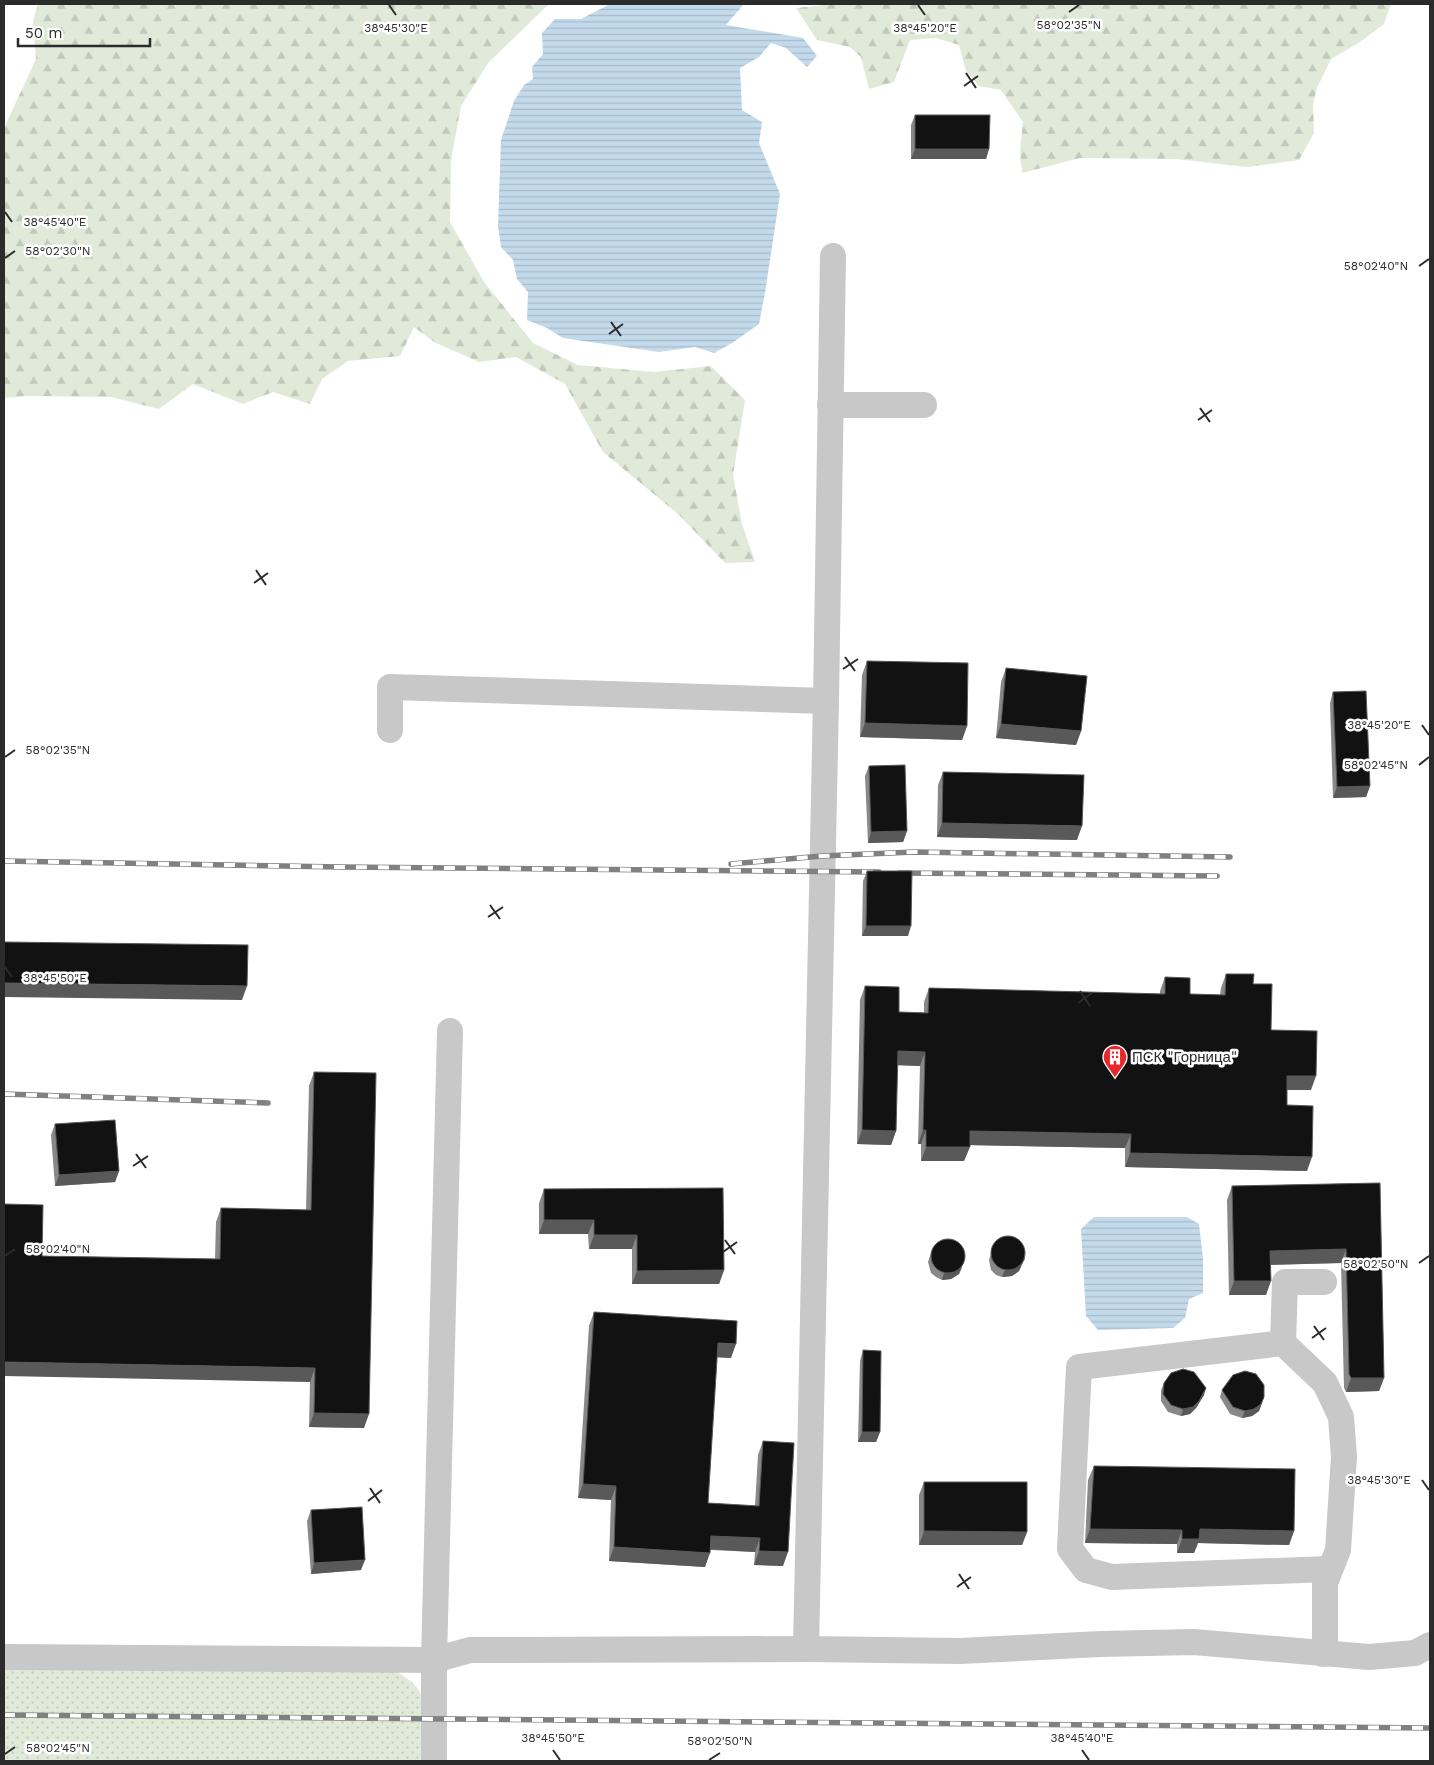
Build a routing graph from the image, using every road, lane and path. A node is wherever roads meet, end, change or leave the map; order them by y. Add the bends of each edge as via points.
1 (833, 256) dead end
2 (830, 405) junction
3 (924, 405) dead end
4 (826, 701) junction
5 (390, 730) dead end
6 (450, 1032) dead end
7 (1324, 1282) dead end
8 (1283, 1343) junction
9 (1329, 1569) junction
10 (1430, 1645) edge
11 (806, 1649) junction
12 (1323, 1654) junction
13 (4, 1657) edge
14 (434, 1660) junction
15 (434, 1761) edge

1 - 2 street
2 - 3 street
2 - 4 street
4 - 5 street via 390,687
4 - 11 street
6 - 14 street
7 - 8 street via 1285,1282
8 - 9 street via 1325,1383 1341,1416 1344,1457 1338,1550
8 - 9 street via 1079,1367 1070,1549 1086,1570 1112,1577
9 - 12 street via 1324,1584
10 - 12 street via 1415,1653 1369,1657
11 - 12 street via 960,1651 1194,1642
11 - 14 street via 470,1650
13 - 14 street
14 - 15 street

